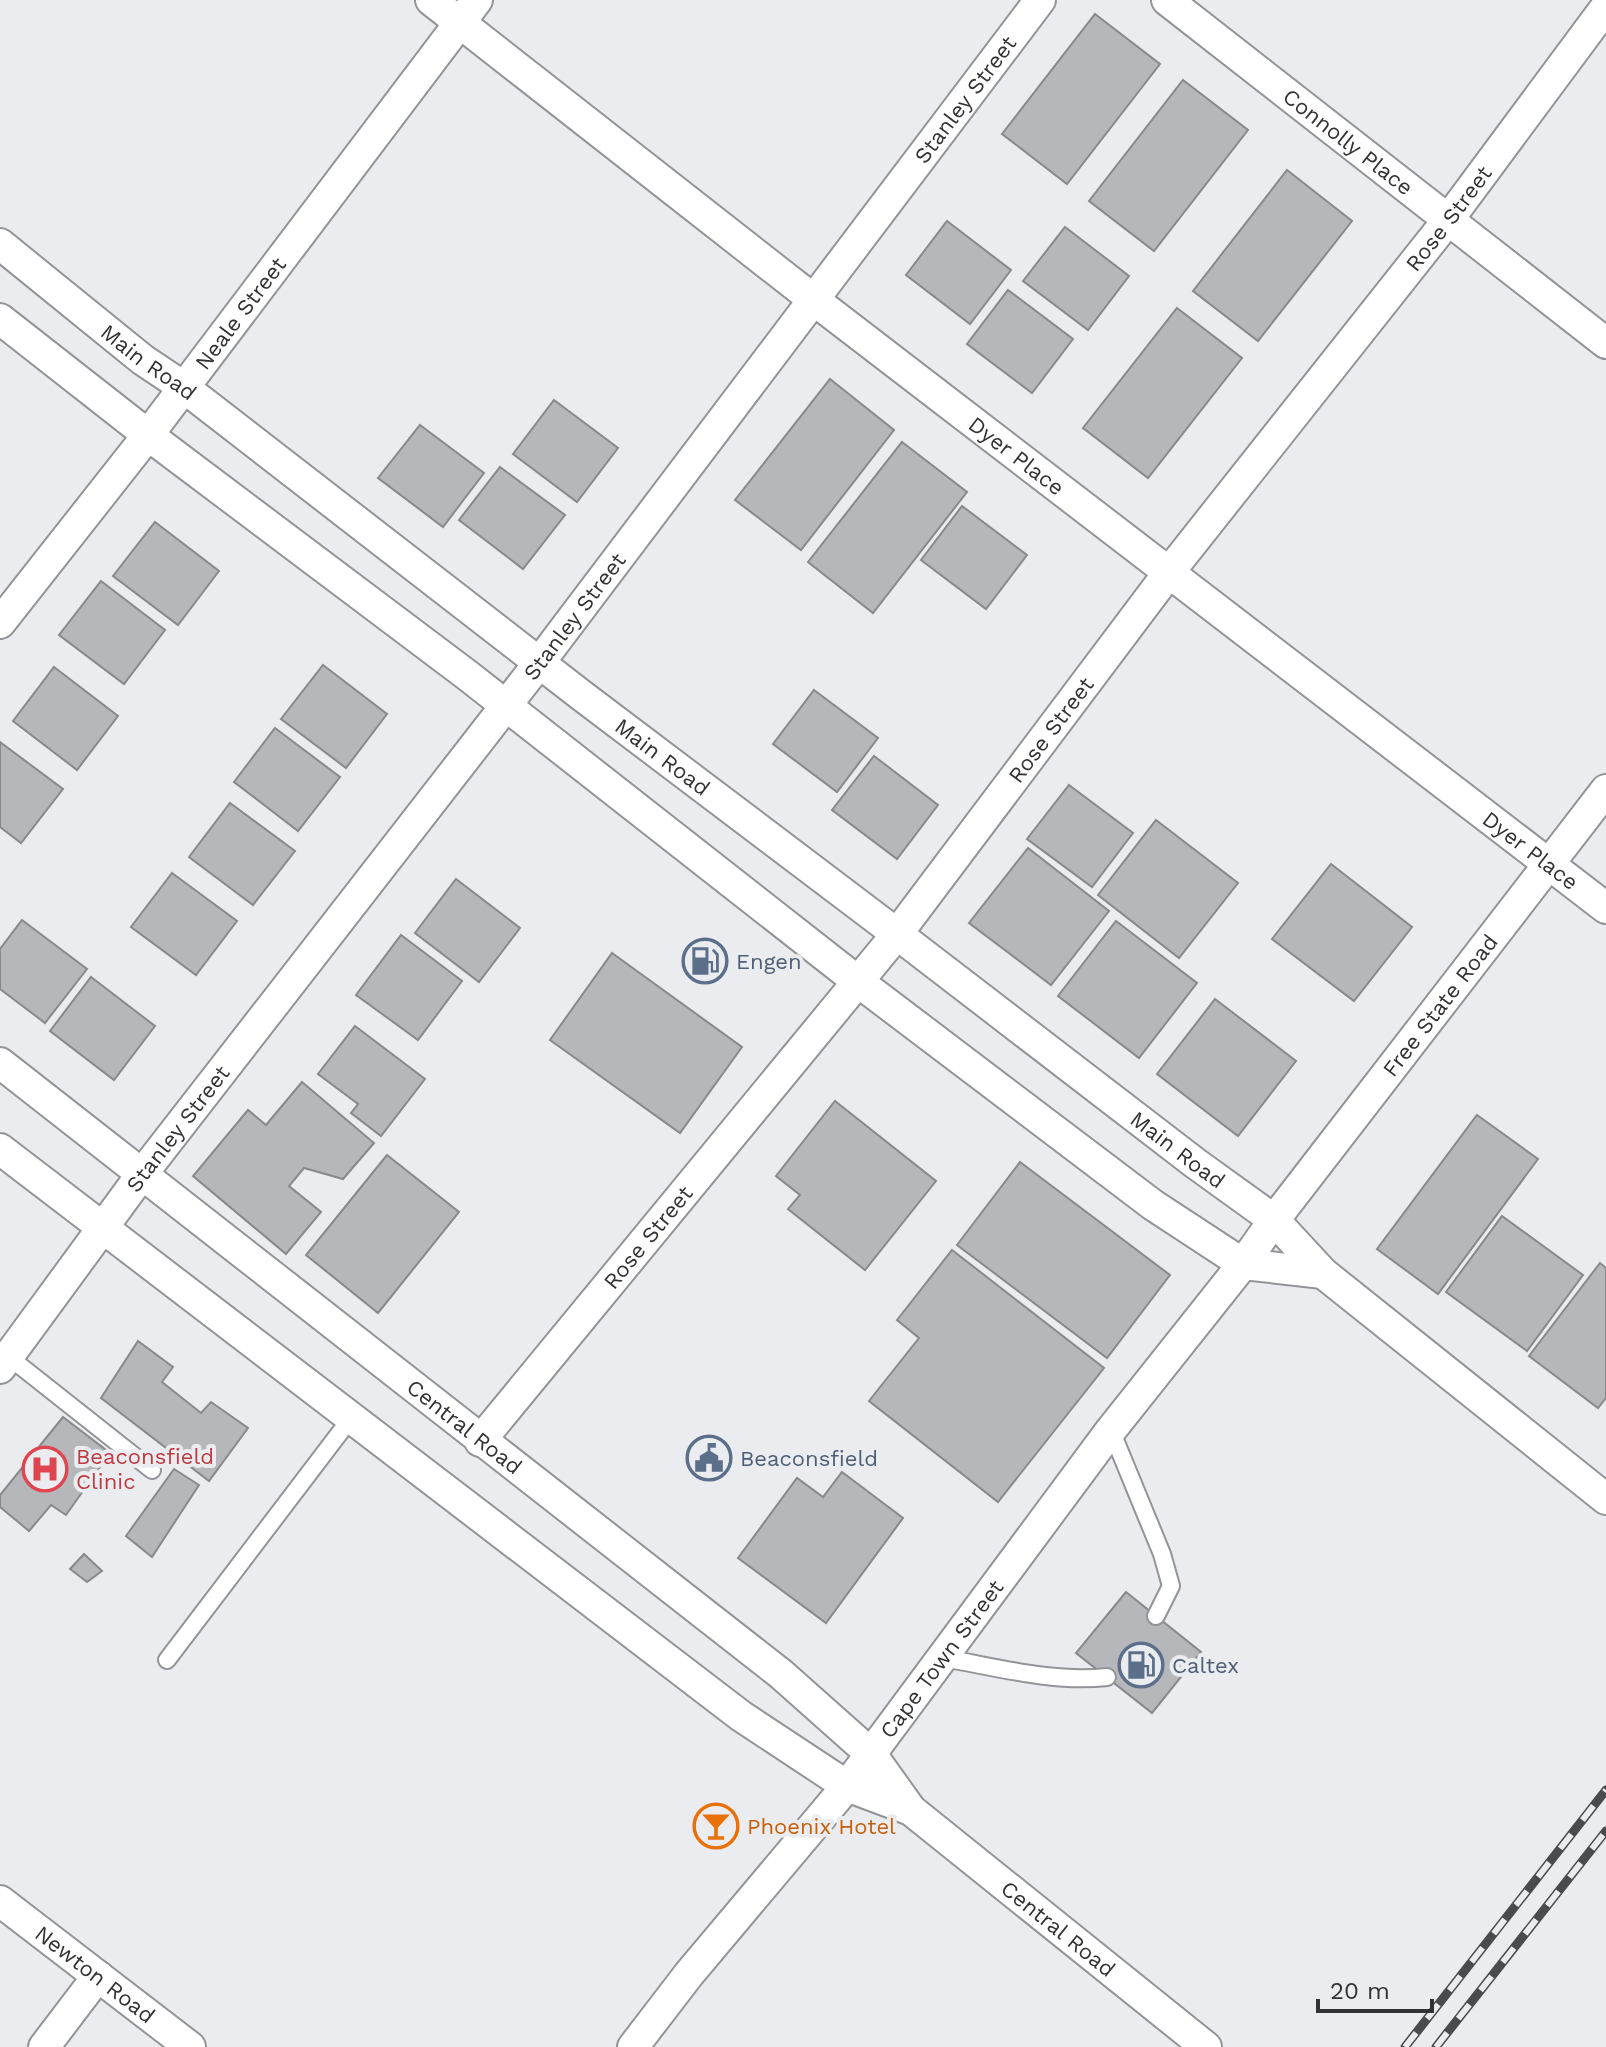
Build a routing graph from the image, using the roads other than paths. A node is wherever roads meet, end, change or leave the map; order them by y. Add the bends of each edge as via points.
1 (431, 0) edge
2 (1040, 0) edge
3 (1167, 0) edge
4 (1606, 7) edge
5 (468, 11) edge
6 (1448, 220) junction
7 (0, 244) edge
8 (814, 300) junction
9 (0, 319) edge
10 (1606, 343) edge
11 (182, 386) junction
12 (148, 435) junction
13 (1170, 571) junction
14 (0, 623) edge
15 (539, 663) junction
16 (506, 705) junction
17 (1606, 790) edge
18 (1549, 864) junction
19 (1606, 908) edge
20 (897, 934) junction
21 (856, 980) junction
22 (0, 1063) edge
23 (0, 1149) edge
24 (142, 1174) junction
25 (1274, 1220) junction
26 (102, 1228) junction
27 (1243, 1264) junction
28 (1323, 1273) junction
29 (4, 1362) edge
30 (351, 1418) junction
31 (1111, 1430) junction
32 (480, 1441) junction
33 (152, 1470) dead end
34 (1606, 1499) edge
35 (1156, 1616) dead end
36 (943, 1658) junction
37 (167, 1660) dead end
38 (1107, 1677) dead end
39 (871, 1754) junction
40 (847, 1786) junction
41 (911, 1810) junction
42 (0, 1901) edge
43 (98, 1976) junction
44 (44, 2047) edge
45 (190, 2047) edge
46 (633, 2047) edge
47 (1206, 2047) edge

1 - 5 street, Dyer Place
2 - 8 street, Stanley Street
3 - 6 street, Connolly Place
4 - 6 street, Rose Street
5 - 8 street, Dyer Place
5 - 11 street, Neale Street
6 - 10 street, Connolly Place
6 - 13 street, Rose Street
7 - 11 street, Main Road
8 - 13 street, Dyer Place
8 - 15 street, Stanley Street
9 - 12 street
11 - 12 street, Neale Street
11 - 15 street, Main Road
12 - 14 street, Neale Street
12 - 16 street
13 - 18 street, Dyer Place
13 - 20 street, Rose Street
15 - 16 street, Stanley Street
15 - 20 street, Main Road
16 - 21 street
16 - 24 street, Stanley Street
17 - 18 street, Free State Road
18 - 19 street, Dyer Place
18 - 25 street, Free State Road
20 - 21 street, Rose Street
20 - 25 street, Main Road
21 - 27 street via 1153,1205
21 - 32 street, Rose Street
22 - 24 street, Central Road
23 - 26 street, Central Road
24 - 26 street, Stanley Street
24 - 32 street, Central Road
25 - 27 street, Free State Road
25 - 28 street, Main Road
26 - 29 street, Stanley Street
26 - 30 street, Central Road
27 - 28 street
27 - 31 street, Cape Town Street
28 - 34 street, Main Road
29 - 33 lane
30 - 37 lane
30 - 40 street, Central Road via 741,1716
31 - 35 lane via 1171,1586
31 - 36 street, Cape Town Street
32 - 39 street, Central Road via 781,1674
36 - 38 lane via 1062,1677
36 - 39 street, Cape Town Street
39 - 40 street, Cape Town Street
39 - 41 street, Central Road
40 - 41 street, Central Road
40 - 46 street, Cape Town Street
41 - 47 street, Central Road
42 - 43 street, Newton Road
43 - 44 street
43 - 45 street, Newton Road

